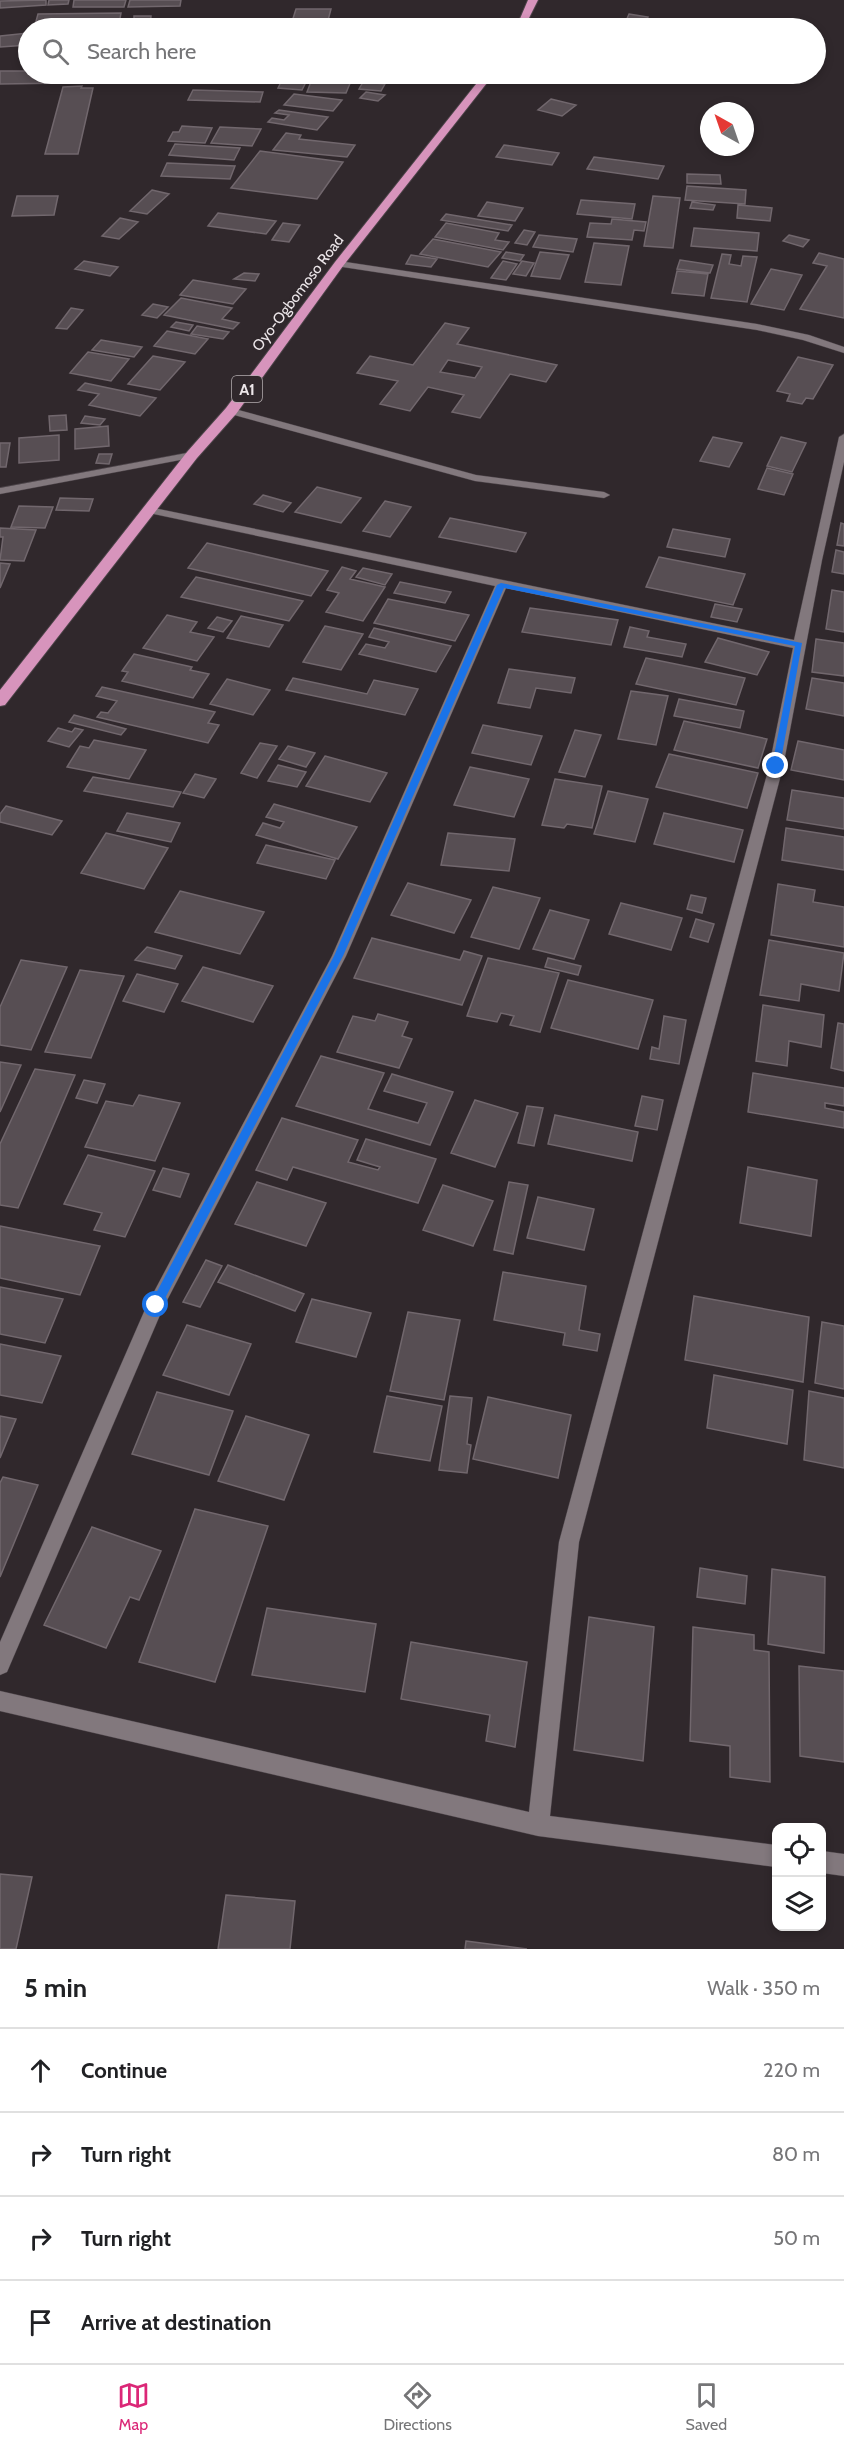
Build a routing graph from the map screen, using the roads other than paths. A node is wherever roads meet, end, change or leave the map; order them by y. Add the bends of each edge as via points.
1 (533, 0) edge
2 (525, 18) edge
3 (481, 84) edge
4 (339, 264) junction
5 (844, 350) edge
6 (231, 411) junction
7 (844, 437) edge
8 (192, 455) junction
9 (0, 491) edge
10 (604, 495) dead end
11 (149, 510) junction
12 (501, 585) junction
13 (799, 645) junction
14 (0, 701) edge
15 (0, 1665) edge
16 (0, 1701) edge
17 (538, 1826) junction
18 (772, 1855) edge
19 (826, 1863) edge
20 (844, 1865) edge

1 - 2 highway
3 - 4 highway, Oyo-Ogbomoso Road / A1
4 - 5 street via 757,327
4 - 6 highway, Oyo-Ogbomoso Road / A1
6 - 8 highway, Oyo-Ogbomoso Road / A1
6 - 10 street via 475,478
7 - 13 street
8 - 9 street
8 - 11 highway, Oyo-Ogbomoso Road / A1
11 - 12 street
11 - 14 highway, Oyo-Ogbomoso Road / A1
12 - 13 street
12 - 15 street via 339,956 156,1305
13 - 17 street via 776,766 569,1542
16 - 17 street
17 - 18 street
19 - 20 street

